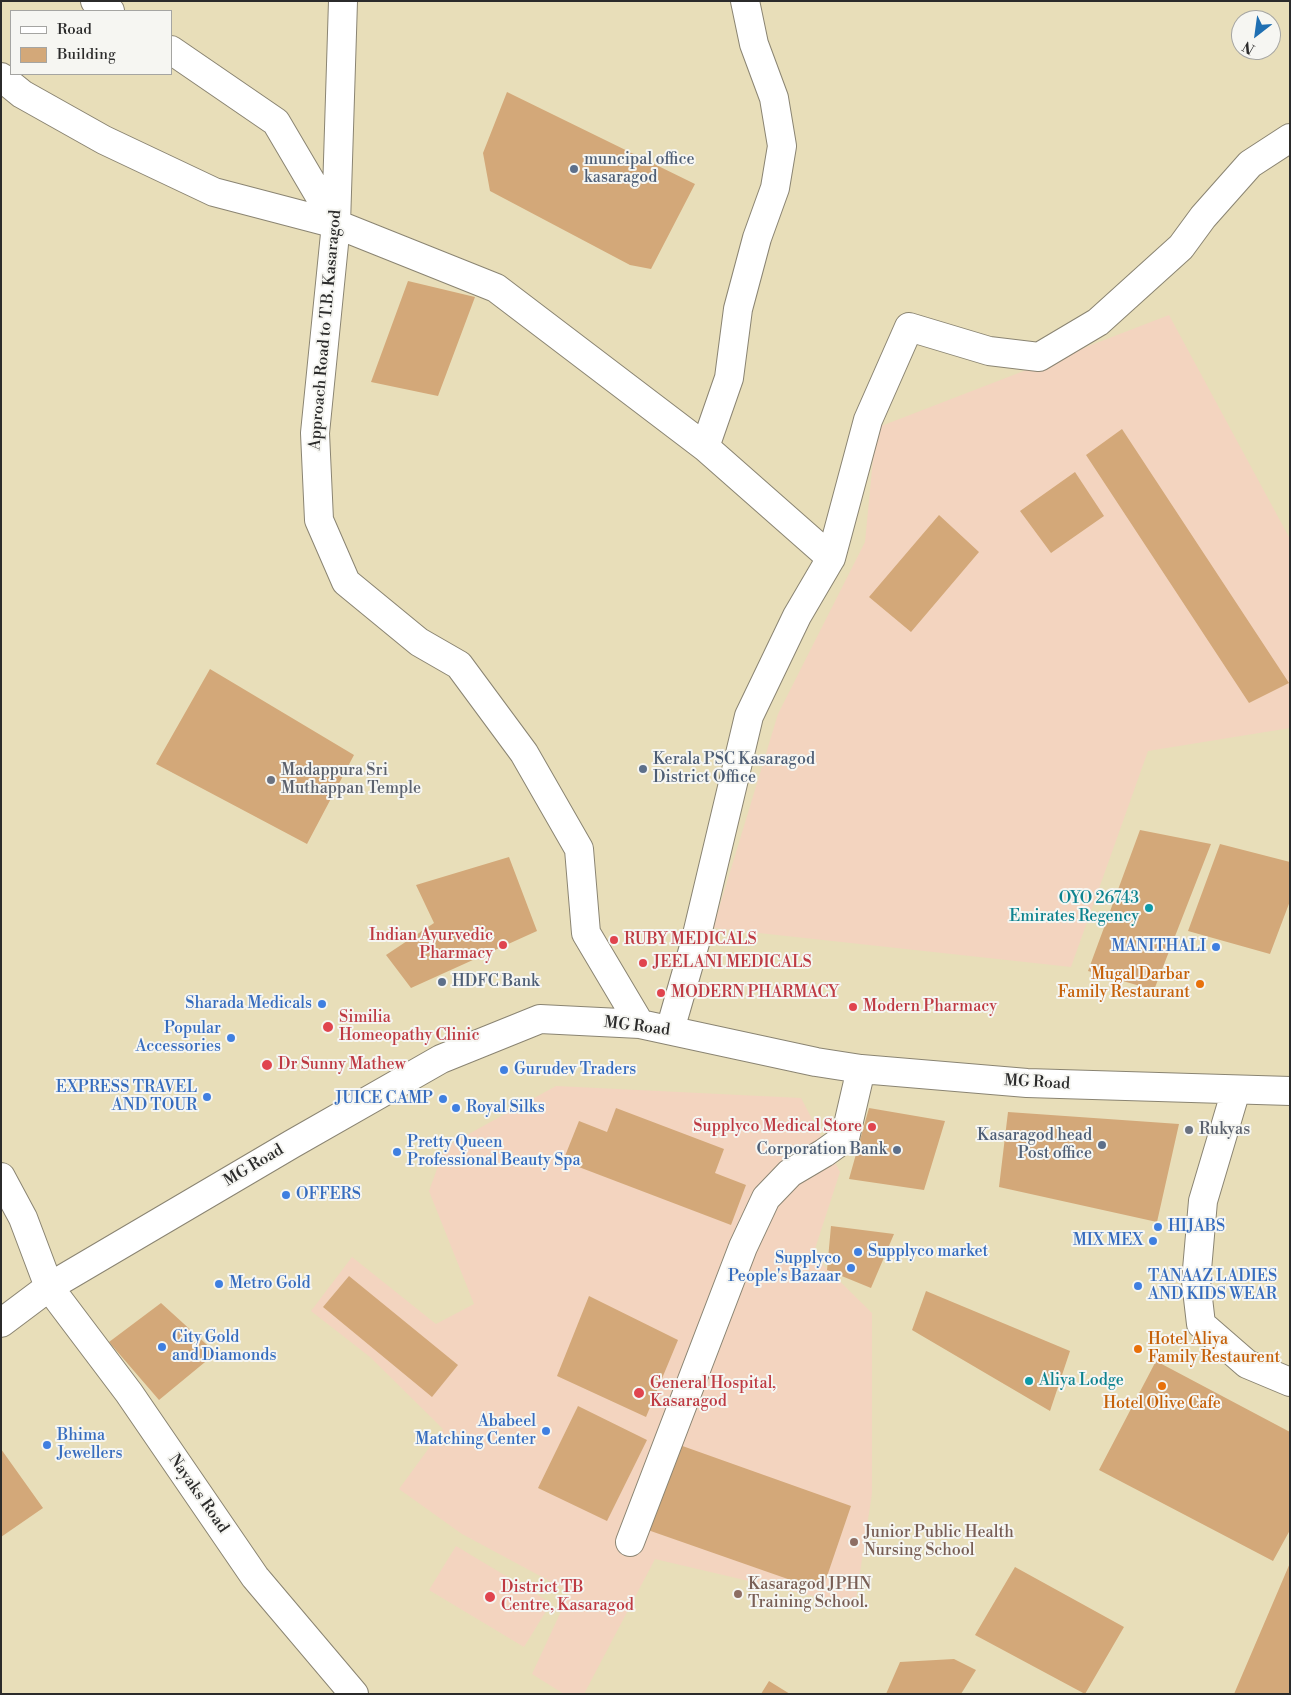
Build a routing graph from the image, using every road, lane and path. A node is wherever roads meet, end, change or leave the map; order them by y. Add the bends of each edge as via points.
1 (95, 1) edge
2 (343, 1) edge
3 (745, 1) edge
4 (108, 10) edge
5 (172, 51) edge
6 (1, 77) edge
7 (1290, 138) edge
8 (336, 224) junction
9 (705, 447) junction
10 (831, 558) junction
11 (640, 1024) junction
12 (670, 1030) junction
13 (861, 1069) junction
14 (1236, 1090) junction
15 (1290, 1091) edge
16 (1, 1176) edge
17 (49, 1287) junction
18 (1, 1323) edge
19 (1290, 1382) edge
20 (630, 1542) dead end
21 (354, 1694) edge

1 - 4 street
2 - 8 street, Approach Road to T.B. Kasaragod
3 - 9 street via 754,44 774,98 782,146 775,188 757,238 738,310 729,378
5 - 8 street via 276,122
6 - 8 street via 22,94 104,140 214,192
7 - 10 street via 1250,164 1202,217 1181,247 1098,322 1039,357 989,351 909,327 868,420
8 - 9 street via 496,288
8 - 11 street, Approach Road to T.B. Kasaragod via 315,433 318,520 346,582 419,642 459,665 524,753 579,849 586,933
9 - 10 street
10 - 12 street via 797,616 749,716 700,926
11 - 12 street, MG Road
11 - 17 street, MG Road via 540,1020 441,1059
12 - 13 street, MG Road
13 - 14 street, MG Road via 1027,1083
13 - 20 street via 844,1138 790,1173 766,1198 743,1247
14 - 15 street, MG Road
14 - 19 street via 1203,1202 1196,1281 1201,1324 1247,1364
16 - 17 street, Nayaks Road via 23,1218
17 - 18 street, MG Road
17 - 21 street, Nayaks Road via 128,1393 255,1578

